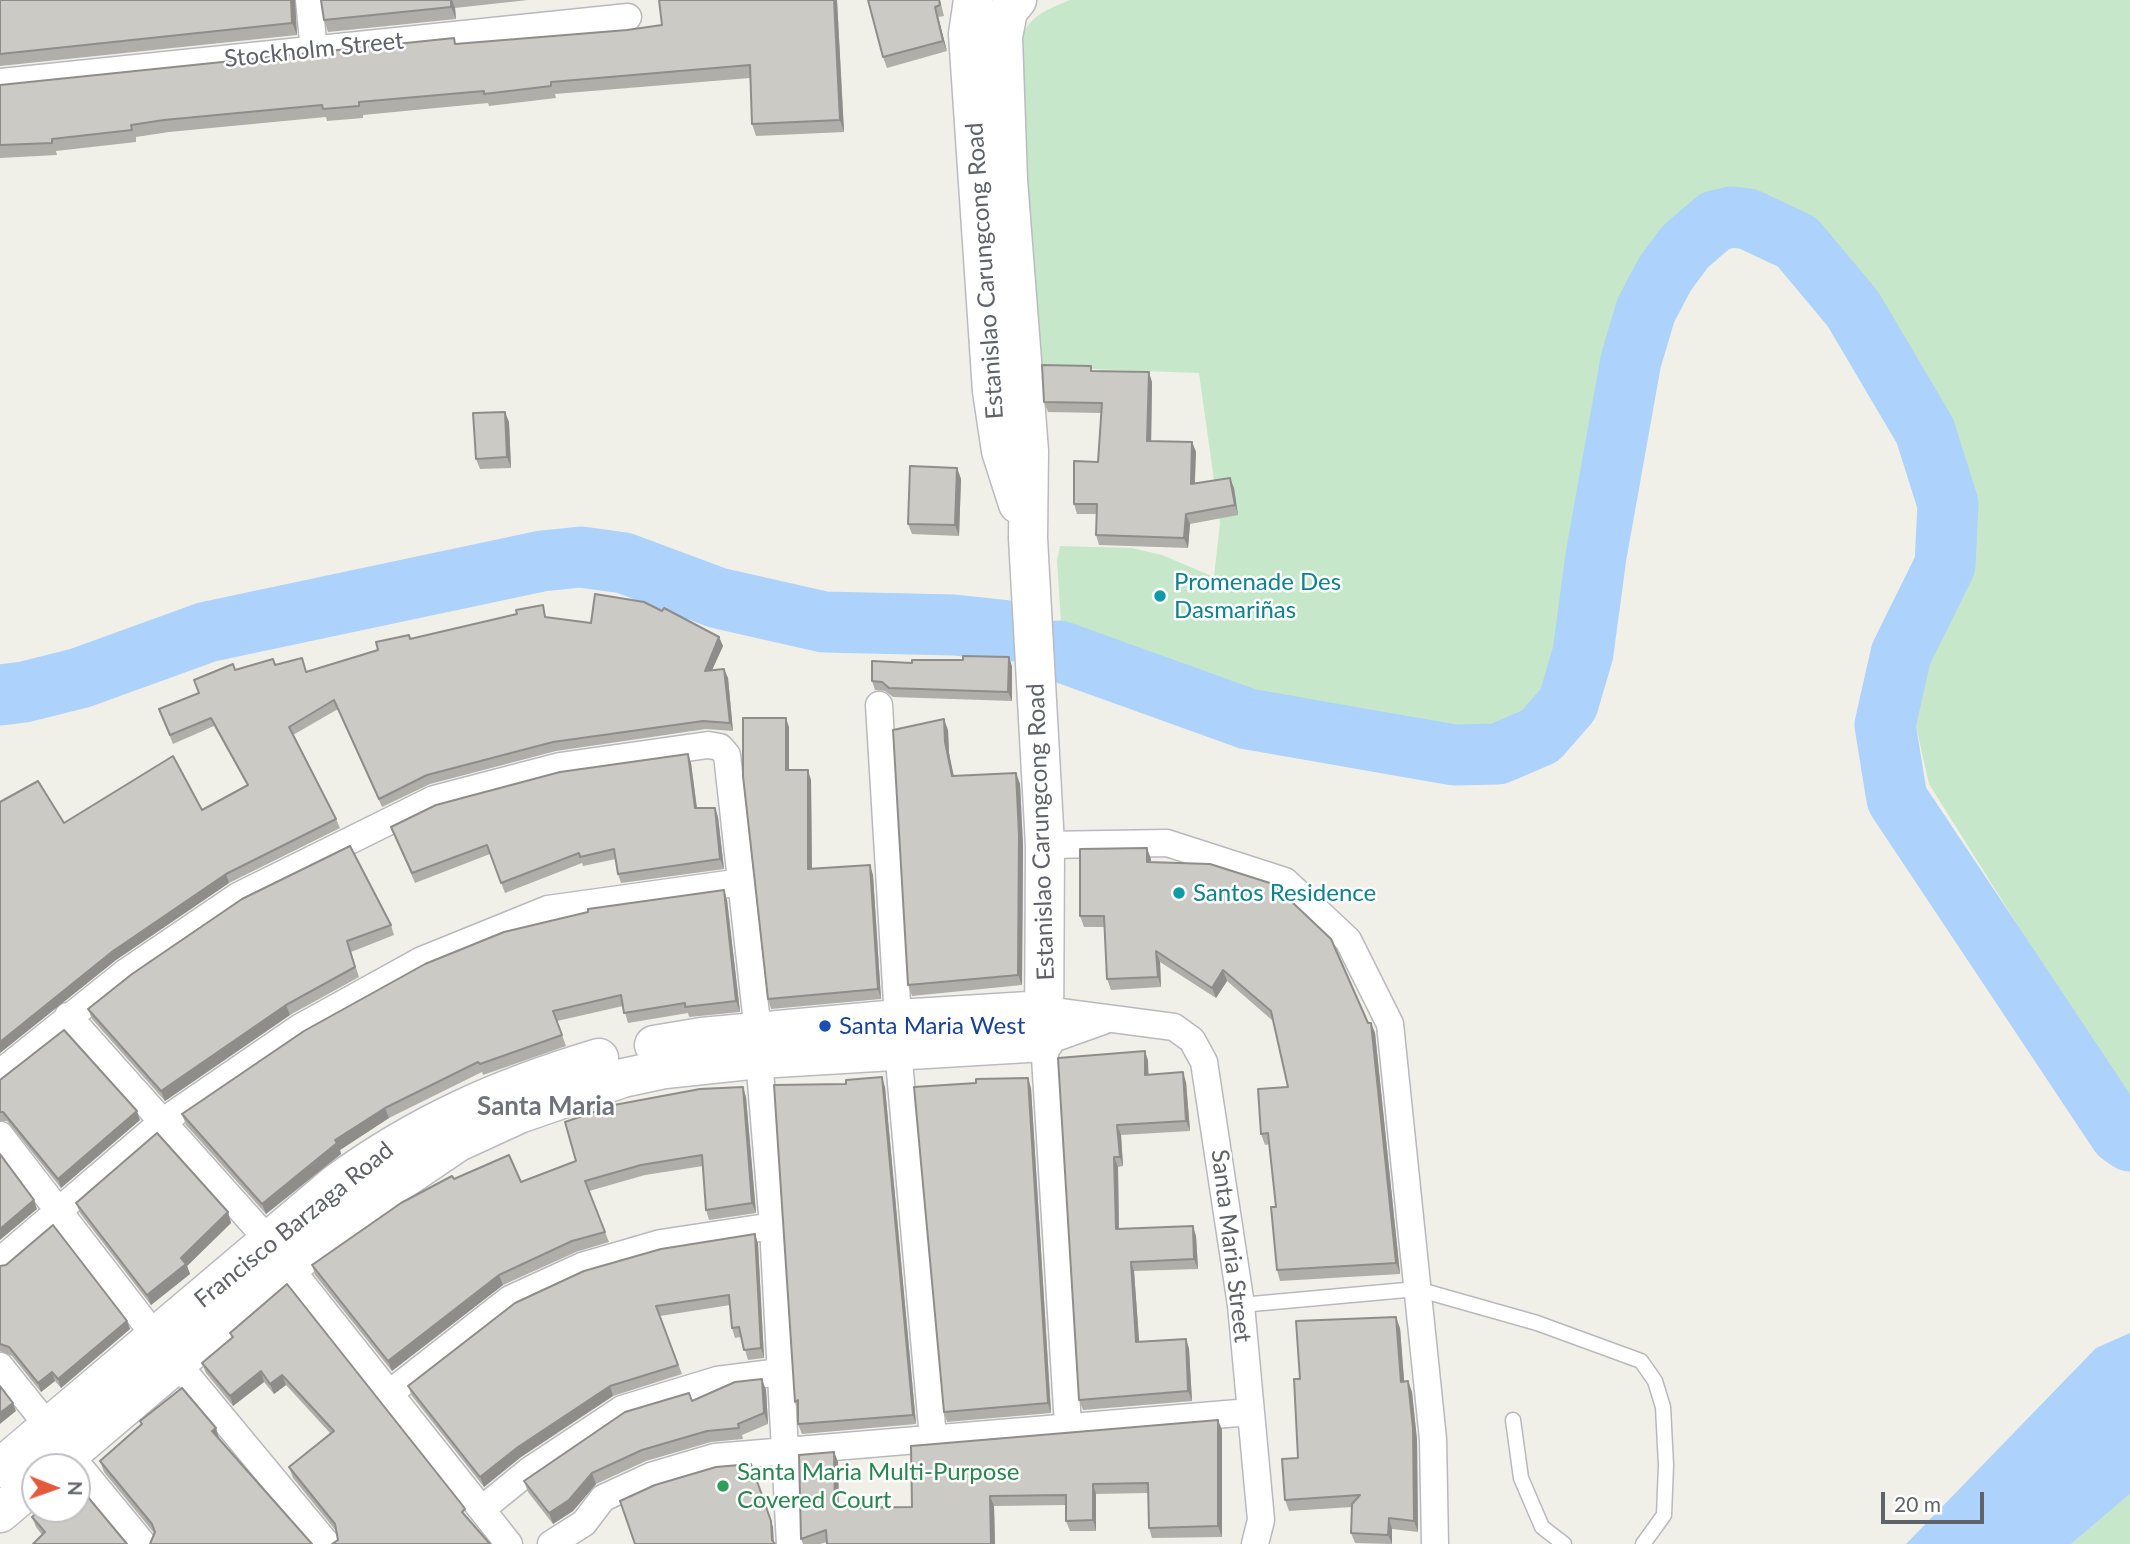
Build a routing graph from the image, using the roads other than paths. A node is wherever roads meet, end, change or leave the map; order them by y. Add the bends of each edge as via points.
1 (309, 0) edge
2 (973, 0) edge
3 (1017, 0) edge
4 (570, 12) edge
5 (628, 17) dead end
6 (314, 51) junction
7 (0, 82) edge
8 (1029, 549) junction
9 (879, 705) dead end
10 (1045, 845) junction
11 (742, 882) junction
12 (68, 1016) junction
13 (1045, 1026) junction
14 (898, 1035) junction
15 (759, 1046) junction
16 (0, 1073) edge
17 (162, 1122) junction
18 (0, 1135) edge
19 (60, 1209) junction
20 (773, 1226) junction
21 (279, 1254) junction
22 (0, 1261) edge
23 (1417, 1289) junction
24 (1241, 1305) junction
25 (166, 1350) junction
26 (0, 1366) edge
27 (780, 1372) junction
28 (390, 1393) junction
29 (1250, 1412) junction
30 (1513, 1420) dead end
31 (1068, 1425) junction
32 (933, 1438) junction
33 (57, 1449) edge
34 (784, 1450) junction
35 (0, 1468) edge
36 (21, 1495) edge
37 (482, 1509) junction
38 (0, 1513) edge
39 (589, 1534) edge
40 (142, 1544) edge
41 (327, 1544) edge
42 (509, 1544) edge
43 (551, 1544) edge
44 (790, 1544) edge
45 (1255, 1544) edge
46 (1435, 1544) edge
47 (1564, 1544) edge
48 (1643, 1544) edge

1 - 6 street
2 - 8 street, Estanislao Carungcong Road via 968,34 992,391 1001,451
3 - 8 street, Estanislao Carungcong Road via 1008,11 1003,37 1009,206 1028,451
4 - 5 street, Stockholm Street
4 - 6 street, Stockholm Street
6 - 7 street, Stockholm Street
8 - 10 street, Estanislao Carungcong Road
9 - 14 street
10 - 13 street, Estanislao Carungcong Road
10 - 23 street via 1167,843 1285,881 1348,940 1390,1024
11 - 12 street via 727,755 720,747 560,766 434,799 238,896
11 - 15 street
11 - 17 street via 548,909 422,960 299,1028
12 - 16 street
12 - 17 street
13 - 14 street, Francisco Barzaga Road
13 - 24 street, Santa Maria Street via 1108,1019 1174,1027 1192,1040 1204,1062
13 - 31 street
14 - 15 street, Francisco Barzaga Road
14 - 32 street
15 - 20 street
15 - 21 street, Francisco Barzaga Road via 662,1043 510,1087 388,1146 337,1183
17 - 19 street
17 - 21 street
18 - 19 street
19 - 22 street
19 - 25 street
20 - 27 street
20 - 28 street via 661,1243 583,1266 510,1299
21 - 25 street, Francisco Barzaga Road
21 - 28 street
23 - 24 lane
23 - 46 street via 1433,1439
23 - 48 lane via 1538,1323 1641,1361 1656,1381 1663,1407 1666,1465 1664,1515
24 - 29 street, Santa Maria Street
25 - 33 street, Francisco Barzaga Road
25 - 41 street
26 - 33 street
27 - 34 street
27 - 37 street via 716,1380 622,1409
28 - 37 street
29 - 31 street
29 - 45 street, Santa Maria Street via 1261,1520
30 - 47 lane via 1521,1478 1542,1527
31 - 32 street
32 - 34 street
33 - 35 street, Francisco Barzaga Road
33 - 40 street
34 - 39 street via 715,1457 651,1476 603,1498
34 - 44 street
36 - 38 street
37 - 42 street
39 - 43 street

